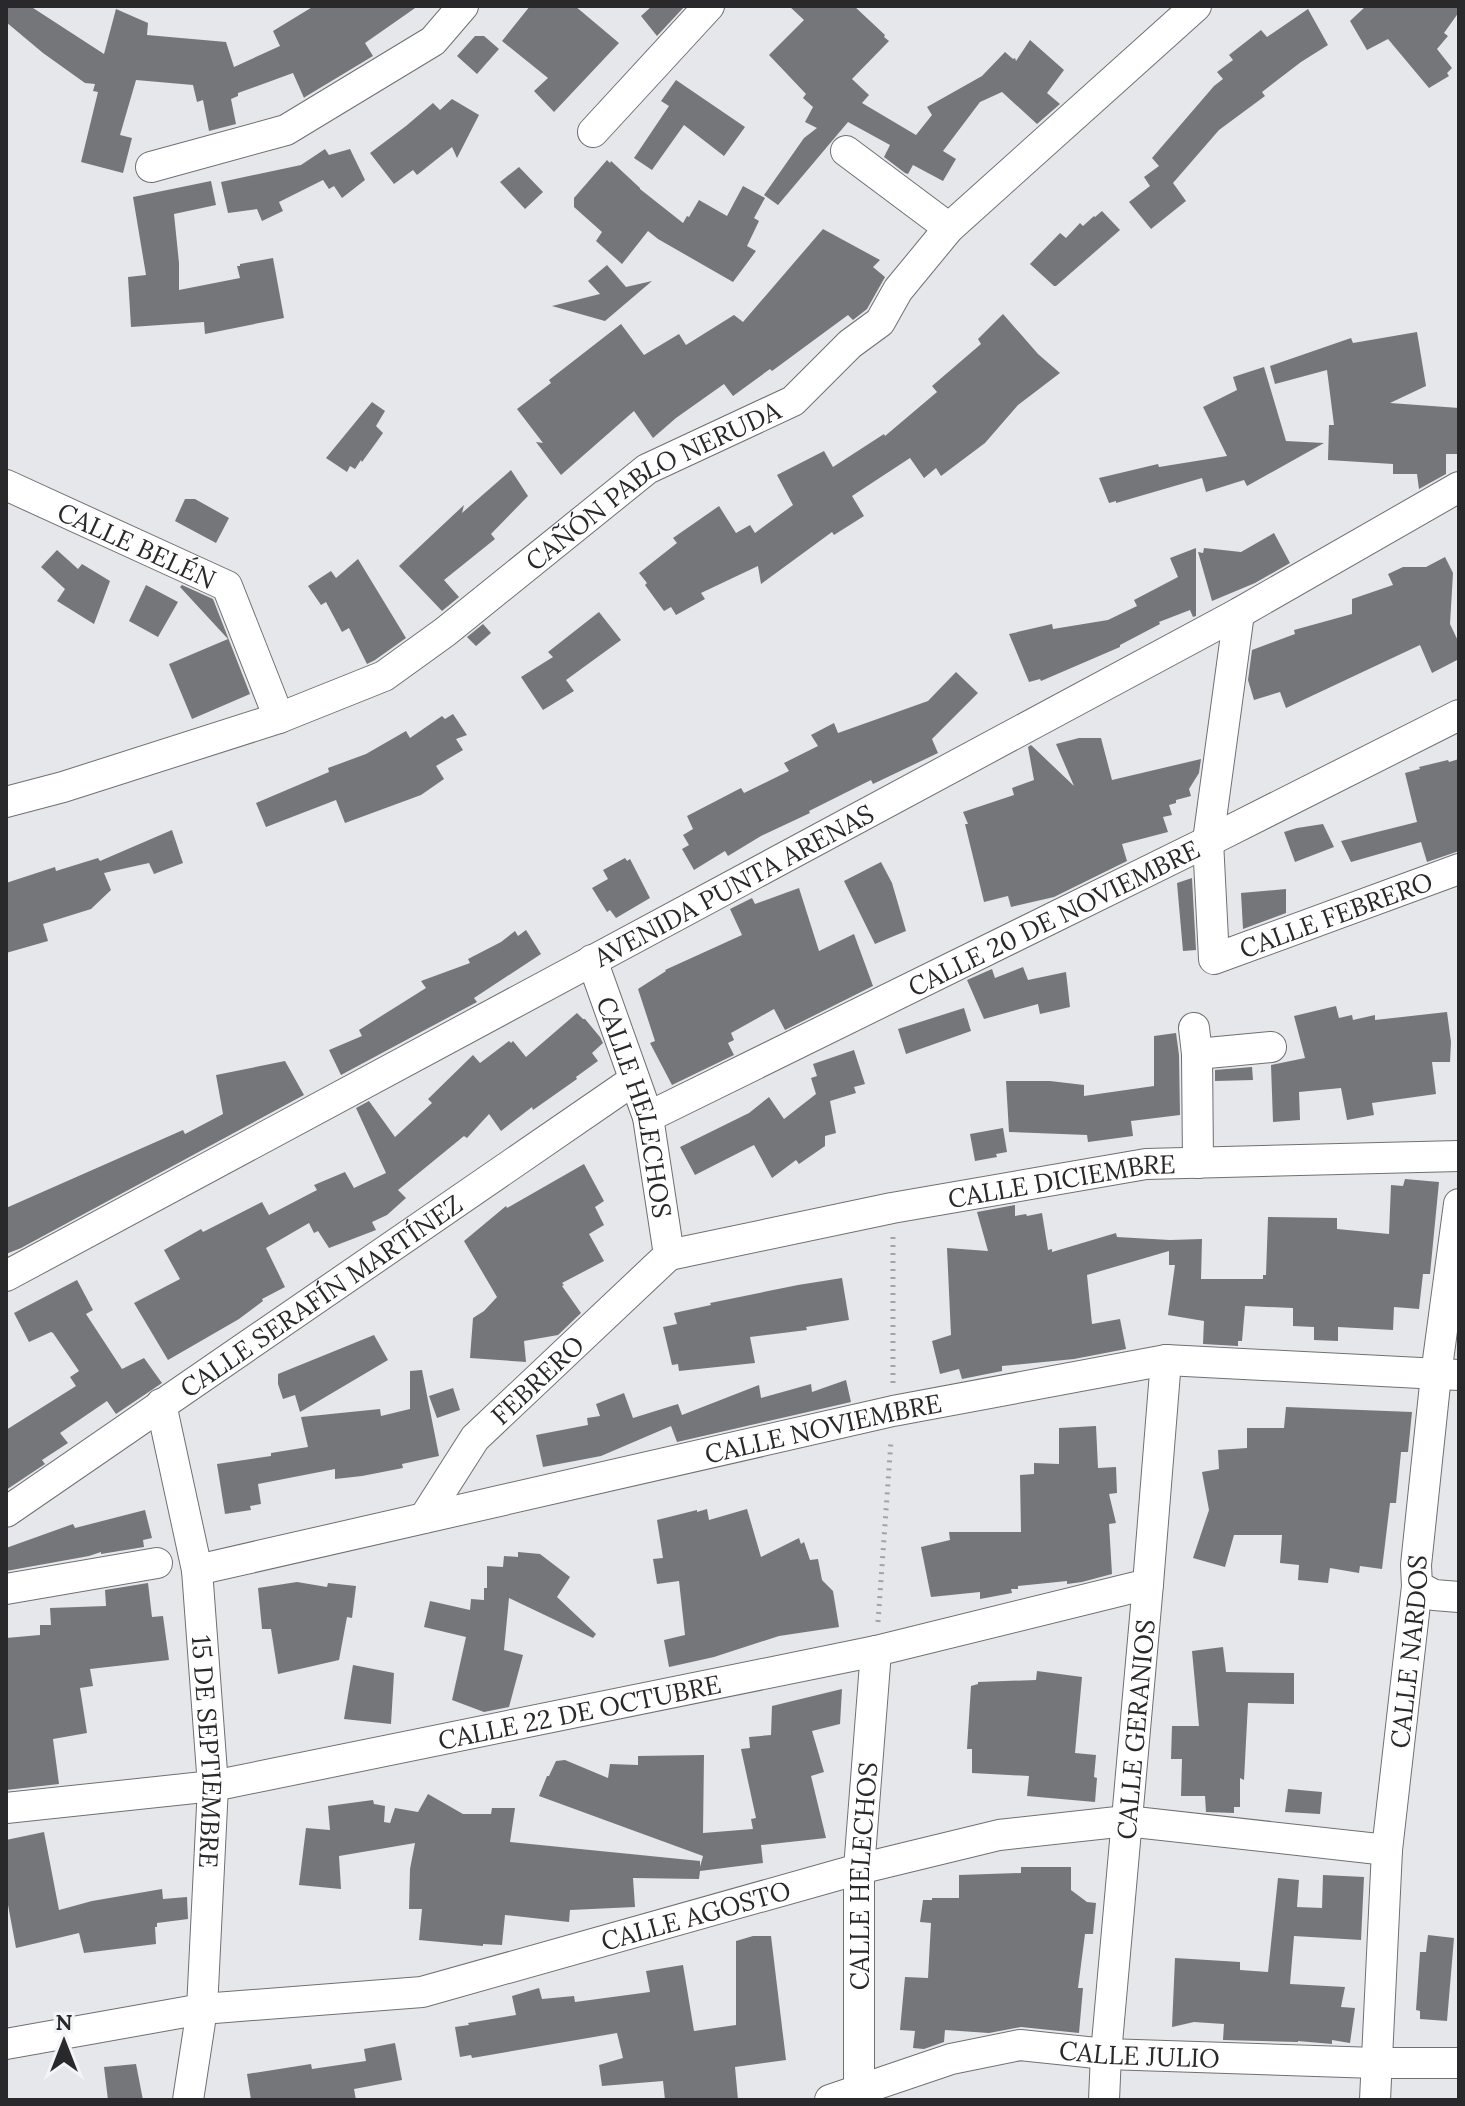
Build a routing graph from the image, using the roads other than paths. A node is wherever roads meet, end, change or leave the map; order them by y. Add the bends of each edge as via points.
1 (463, 6) edge
2 (709, 6) edge
3 (1196, 6) edge
4 (593, 132) dead end
5 (846, 151) dead end
6 (151, 167) dead end
7 (949, 228) junction
8 (6, 485) edge
9 (1459, 487) edge
10 (1239, 613) junction
11 (1459, 715) edge
12 (279, 718) junction
13 (6, 802) edge
14 (1208, 841) junction
15 (1459, 869) edge
16 (592, 960) junction
17 (1271, 1047) dead end
18 (634, 1080) junction
19 (648, 1117) junction
20 (1459, 1156) edge
21 (1198, 1163) junction
22 (1459, 1204) edge
23 (669, 1255) junction
24 (6, 1276) edge
25 (1166, 1360) junction
26 (1448, 1375) edge
27 (161, 1404) junction
28 (6, 1512) edge
29 (424, 1518) junction
30 (157, 1563) dead end
31 (197, 1570) junction
32 (1148, 1584) junction
33 (1417, 1586) junction
34 (6, 1589) edge
35 (1459, 1597) edge
36 (876, 1651) junction
37 (213, 1786) junction
38 (6, 1808) edge
39 (1126, 1821) junction
40 (1387, 1850) junction
41 (859, 1869) junction
42 (202, 2009) junction
43 (6, 2044) edge
44 (1106, 2054) junction
45 (1376, 2063) junction
46 (1459, 2063) edge
47 (860, 2095) edge
48 (188, 2100) edge
49 (830, 2100) edge
50 (1104, 2100) edge
51 (1375, 2100) edge

1 - 6 street via 433,41 286,130
2 - 4 street
3 - 7 street, CAÑÓN PABLO NERUDA
5 - 7 street
7 - 12 street, CAÑÓN PABLO NERUDA via 898,290 880,322 793,401 647,469 384,676
8 - 12 street, CALLE BELÉN via 227,586
9 - 10 street, AVENIDA PUNTA ARENAS
10 - 14 street
10 - 16 street, AVENIDA PUNTA ARENAS
11 - 14 street, CALLE 20 DE NOVIEMBRE
12 - 13 street, CAÑÓN PABLO NERUDA
14 - 15 street, CALLE FEBRERO via 1214,959
14 - 19 street, CALLE 20 DE NOVIEMBRE
16 - 18 street, CALLE HELECHOS
16 - 24 street, AVENIDA PUNTA ARENAS
17 - 21 street via 1195,1041
18 - 19 street, CALLE HELECHOS
18 - 27 street, CALLE SERAFÍN MARTÍNEZ
19 - 23 street, CALLE HELECHOS
20 - 21 street, CALLE DICIEMBRE
21 - 23 street, CALLE DICIEMBRE via 1146,1164 892,1208
22 - 26 street, CALLE NARDOS
23 - 29 street, FEBRERO via 475,1438
25 - 26 street, CALLE NOVIEMBRE
25 - 29 street, CALLE NOVIEMBRE via 893,1411
25 - 32 street, CALLE GERANIOS
26 - 33 street, CALLE NARDOS via 1416,1565
27 - 28 street, CALLE SERAFÍN MARTÍNEZ
27 - 31 street, 15 DE SEPTIEMBRE
29 - 31 street, CALLE NOVIEMBRE
30 - 34 street
31 - 37 street, 15 DE SEPTIEMBRE
32 - 36 street, CALLE 22 DE OCTUBRE
32 - 39 street, CALLE GERANIOS
33 - 35 street via 1434,1595
33 - 40 street, CALLE NARDOS
36 - 37 street, CALLE 22 DE OCTUBRE
36 - 41 street, CALLE HELECHOS
37 - 38 street, CALLE 22 DE OCTUBRE
37 - 42 street, 15 DE SEPTIEMBRE
39 - 40 street, CALLE AGOSTO
39 - 41 street, CALLE AGOSTO via 999,1835
39 - 44 street, CALLE GERANIOS
40 - 45 street, CALLE NARDOS
41 - 42 street, CALLE AGOSTO via 422,1992
41 - 47 street, CALLE HELECHOS
42 - 43 street, CALLE AGOSTO
42 - 48 street, 15 DE SEPTIEMBRE
44 - 45 street, CALLE JULIO
44 - 47 street, CALLE JULIO via 1020,2045 951,2059
44 - 50 street, CALLE GERANIOS
45 - 46 street, CALLE JULIO
45 - 51 street, CALLE NARDOS
47 - 49 street, CALLE JULIO

